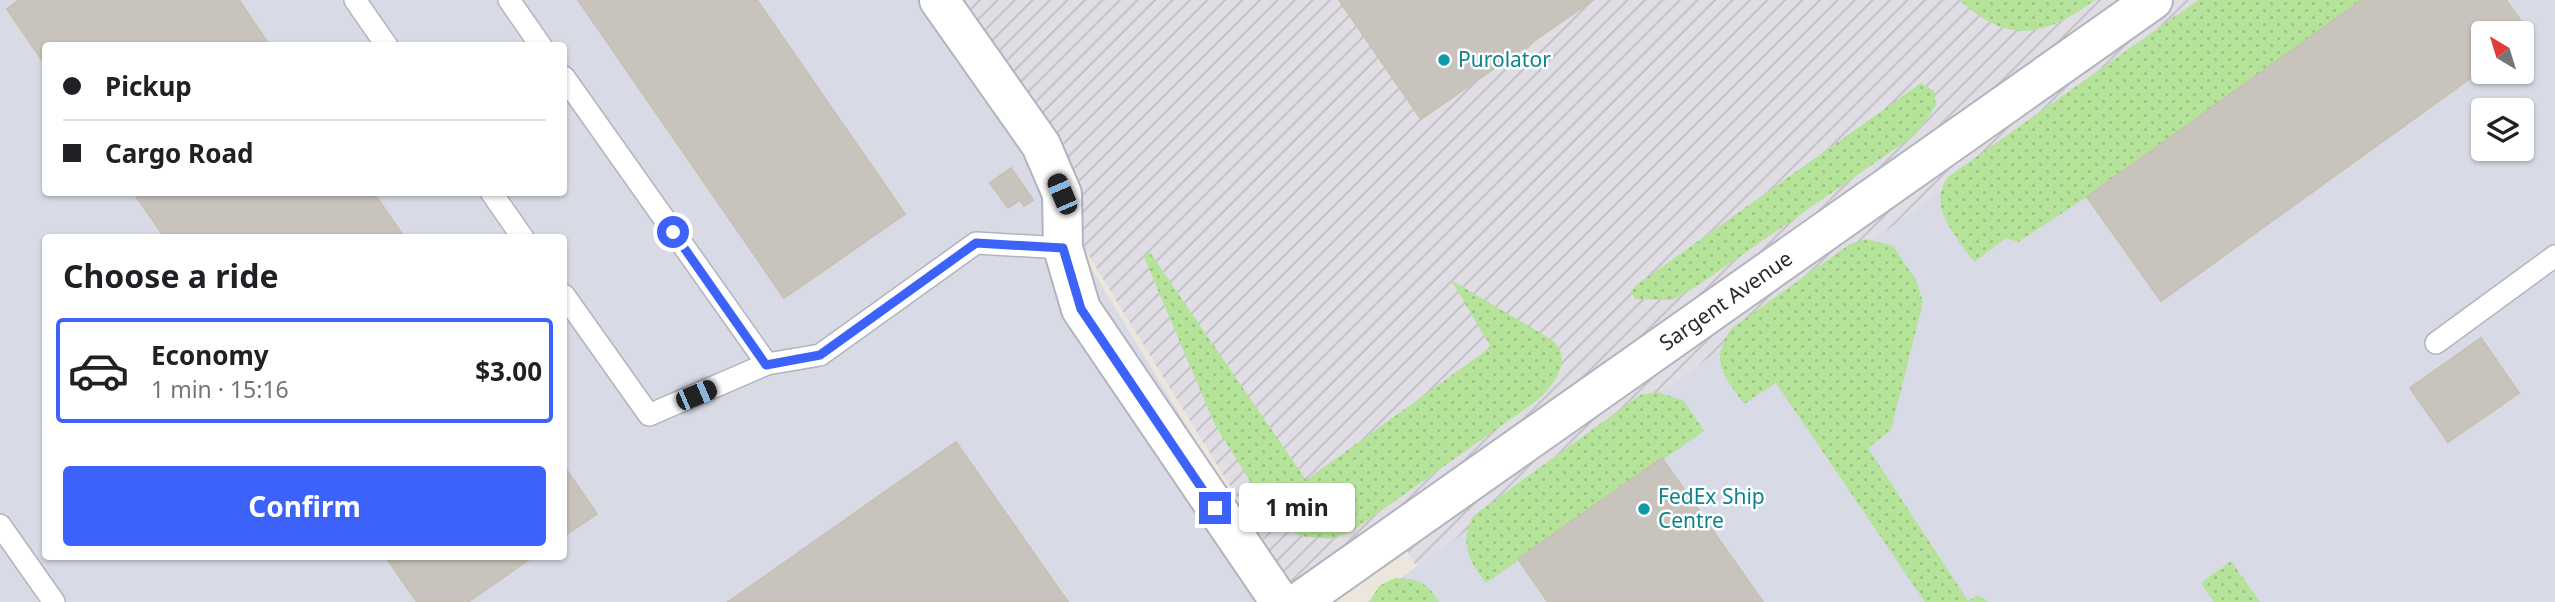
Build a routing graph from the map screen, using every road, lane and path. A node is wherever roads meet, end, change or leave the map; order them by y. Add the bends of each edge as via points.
1 (355, 0) edge
2 (509, 0) edge
3 (939, 0) edge
4 (2153, 0) edge
5 (384, 42) edge
6 (538, 42) edge
7 (567, 81) edge
8 (494, 196) edge
9 (520, 234) edge
10 (1063, 248) junction
11 (2555, 256) edge
12 (567, 299) edge
13 (2436, 343) dead end
14 (766, 365) junction
15 (0, 525) edge
16 (54, 602) edge
17 (1280, 602) edge
18 (1299, 602) edge

1 - 5 lane
2 - 6 lane
3 - 10 street via 1041,145 1062,194
4 - 18 street, Sargent Avenue
7 - 14 lane
8 - 9 lane
10 - 14 lane via 976,243 820,355
10 - 17 street via 1081,309
11 - 13 lane
12 - 14 lane via 649,415
15 - 16 lane

